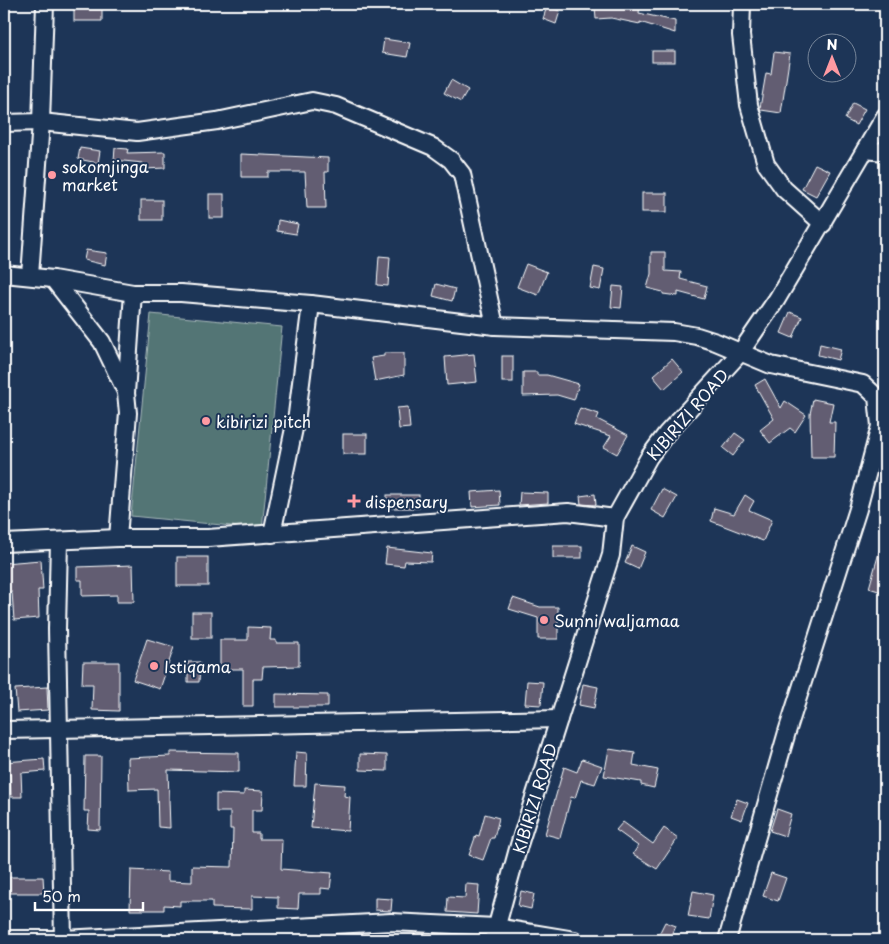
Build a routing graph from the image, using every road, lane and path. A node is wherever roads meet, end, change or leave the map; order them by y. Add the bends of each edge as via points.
1 (45, 4) edge
2 (742, 4) edge
3 (885, 116) edge
4 (41, 122) junction
5 (4, 123) edge
6 (865, 150) junction
7 (885, 152) edge
8 (823, 224) junction
9 (4, 274) edge
10 (30, 276) junction
11 (53, 279) junction
12 (133, 293) junction
13 (311, 304) junction
14 (495, 326) junction
15 (740, 353) junction
16 (126, 393) junction
17 (883, 427) edge
18 (615, 518) junction
19 (272, 534) junction
20 (118, 538) junction
21 (59, 541) junction
22 (4, 543) edge
23 (559, 719) junction
24 (4, 730) edge
25 (59, 730) junction
26 (494, 934) edge
27 (4, 939) edge
28 (63, 940) edge
29 (575, 940) edge
30 (727, 940) edge

1 - 4 street
2 - 8 street via 741,35 748,105 766,164 784,190
3 - 6 street, KIBIRIZI ROAD
4 - 5 street
4 - 10 street
4 - 14 street via 137,132 216,121 312,101 336,106 433,147 451,160 462,174
6 - 7 street
6 - 8 street, KIBIRIZI ROAD
8 - 15 street, KIBIRIZI ROAD
9 - 10 street
10 - 11 street
11 - 12 street
11 - 16 street via 102,342
12 - 13 street via 181,293
12 - 16 street
13 - 14 street
13 - 19 street via 296,414
14 - 15 street via 674,332 697,336
15 - 17 street via 771,365 863,384 877,397
15 - 18 street, KIBIRIZI ROAD via 655,447
16 - 20 street via 128,413
17 - 30 street via 787,732
18 - 19 street via 568,512
18 - 23 street, KIBIRIZI ROAD via 611,555
19 - 20 street
20 - 21 street
21 - 22 street
21 - 25 street
23 - 25 street
23 - 26 street, KIBIRIZI ROAD
24 - 25 street
25 - 28 street
26 - 28 street via 391,922
26 - 29 street
27 - 28 street

